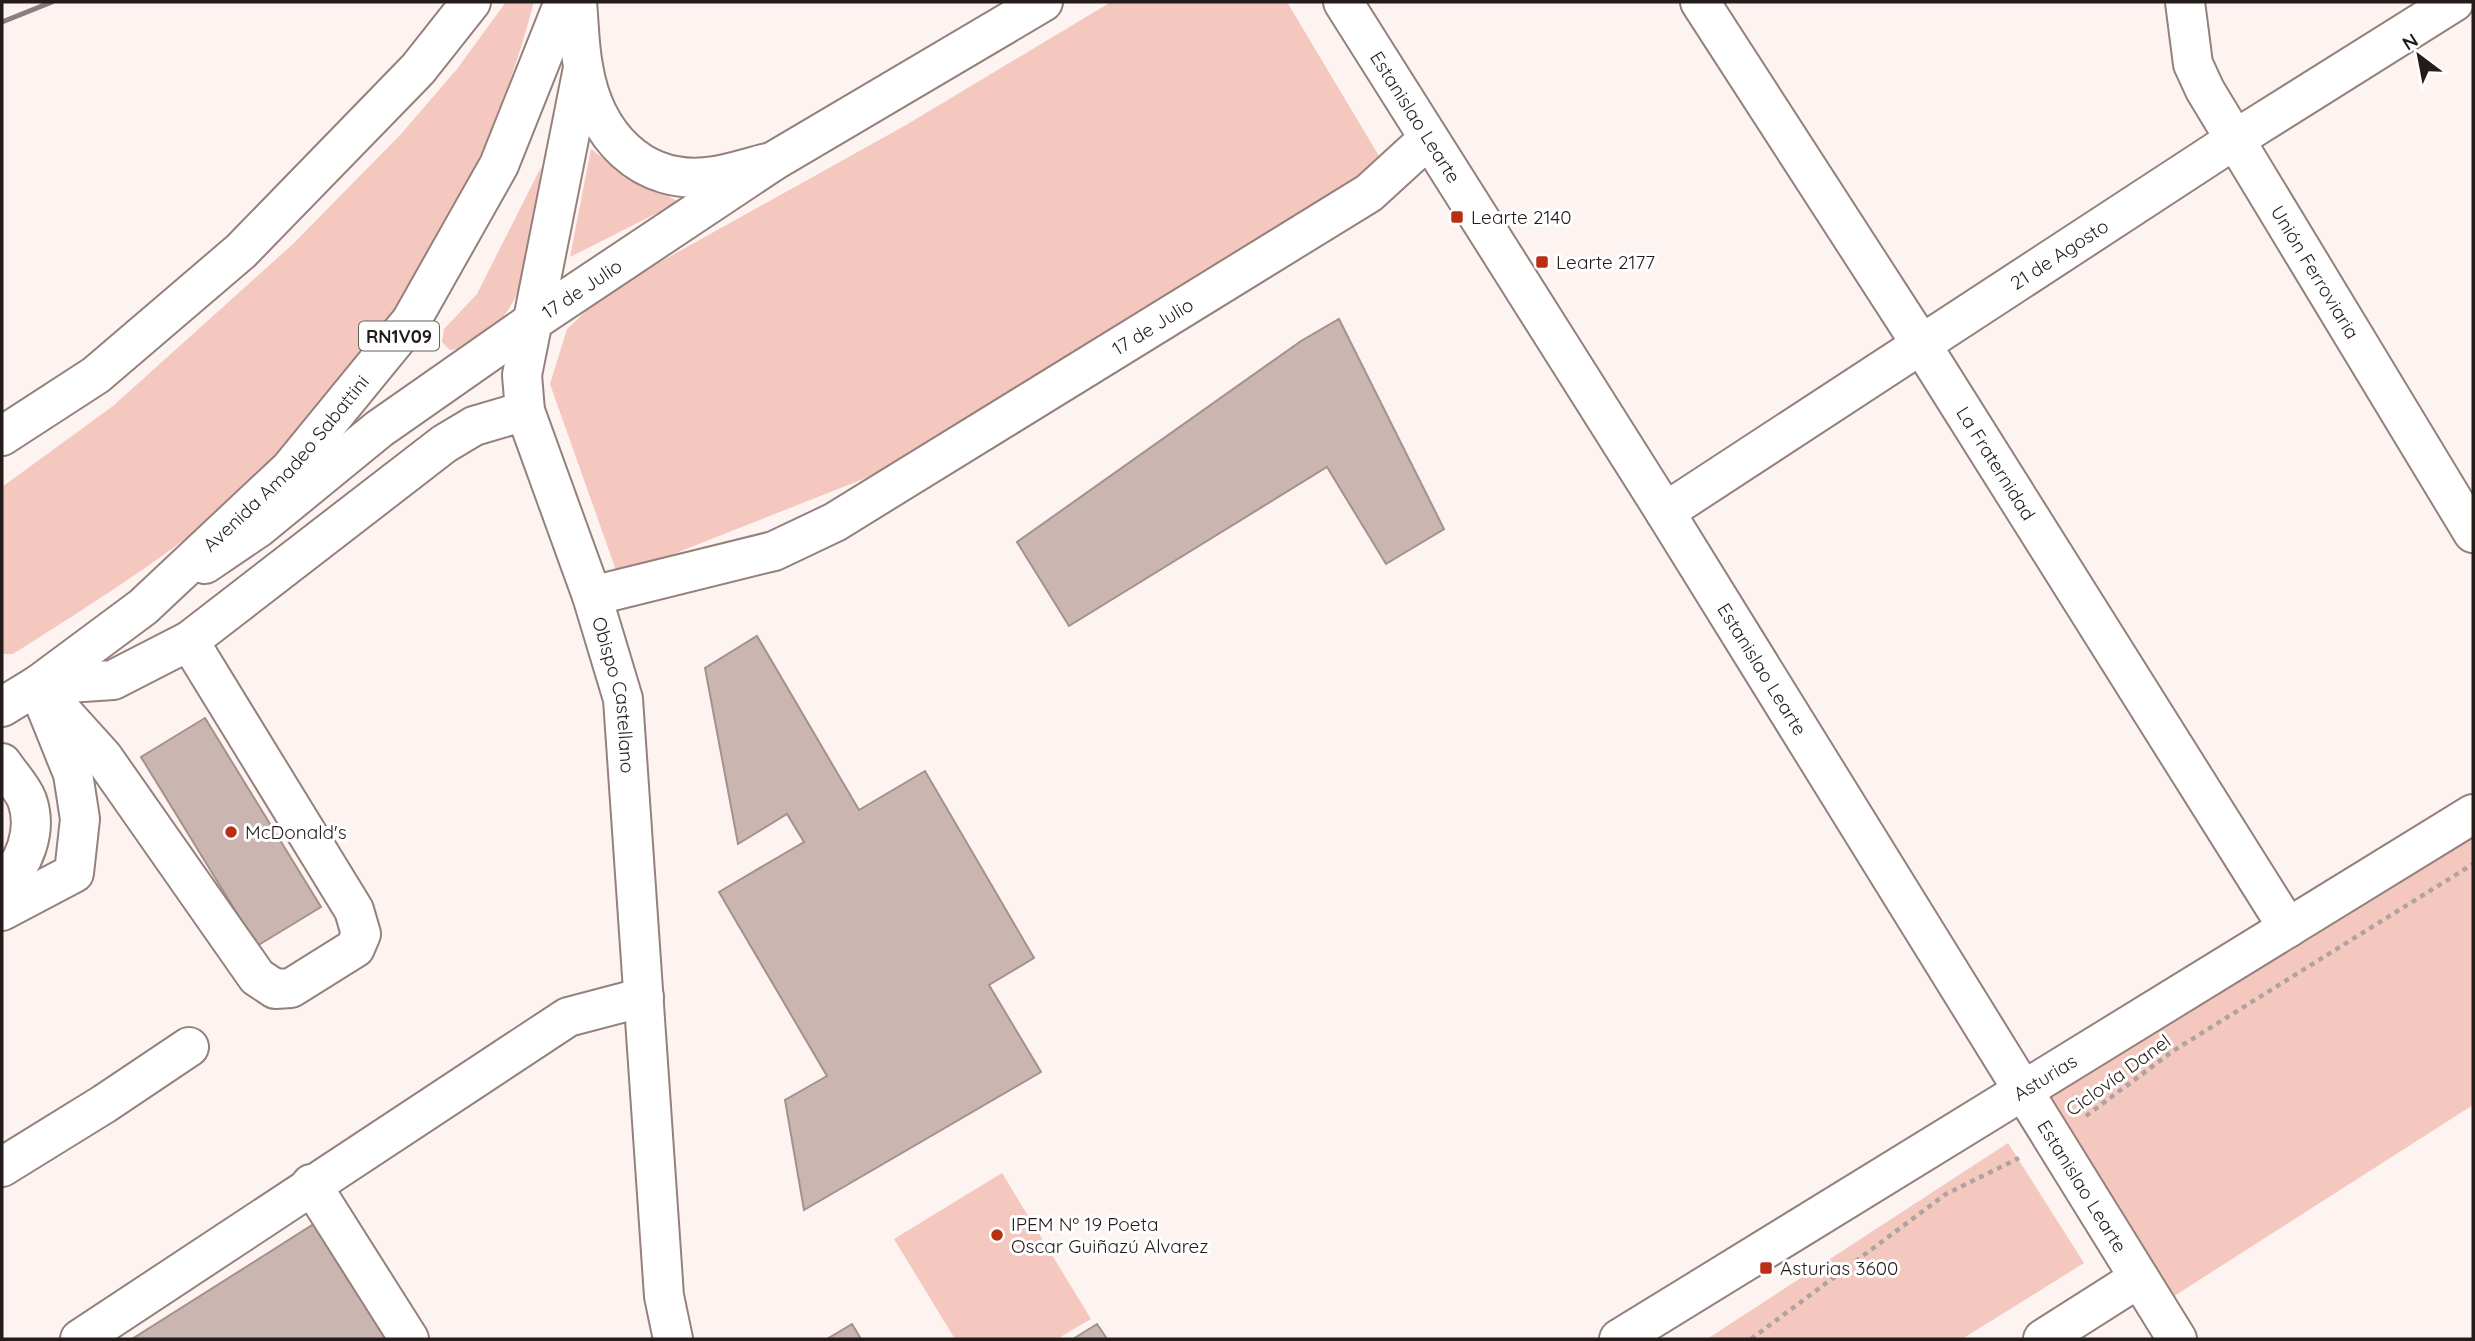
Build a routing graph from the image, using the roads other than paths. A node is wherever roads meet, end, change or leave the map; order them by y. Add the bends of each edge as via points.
1 (471, 2) edge
2 (564, 2) edge
3 (577, 2) edge
4 (1043, 2) edge
5 (1343, 2) edge
6 (1700, 2) edge
7 (2185, 2) edge
8 (2454, 2) edge
9 (583, 68) junction
10 (1428, 139) junction
11 (2234, 140) junction
12 (772, 162) junction
13 (532, 322) junction
14 (1921, 344) junction
15 (525, 411) junction
16 (2, 436) edge
17 (1665, 512) junction
18 (2473, 533) edge
19 (593, 596) junction
20 (143, 607) junction
21 (189, 640) junction
22 (38, 685) junction
23 (2, 707) edge
24 (2, 763) edge
25 (2473, 814) edge
26 (2, 886) edge
27 (2, 911) edge
28 (2288, 928) junction
29 (644, 997) junction
30 (189, 1046) dead end
31 (2024, 1090) junction
32 (2, 1167) edge
33 (311, 1184) junction
34 (2139, 1278) junction
35 (80, 1339) edge
36 (409, 1339) edge
37 (673, 1339) edge
38 (1619, 1339) edge
39 (2043, 1339) edge
40 (2177, 1339) edge

1 - 16 street via 418,69 241,251 96,375
2 - 20 street, Avenida Amadeo Sabattini / RN1V09 via 499,165 411,321 290,469
3 - 9 street
4 - 12 street, 17 de Julio
5 - 10 street, Estanislao Learte
6 - 14 street, La Fraternidad
7 - 11 street, Unión Ferroviaria via 2193,64
8 - 11 street, 21 de Agosto
9 - 12 street via 600,117 616,143 637,163 670,175 713,177
9 - 13 street, Obispo Castellano
10 - 17 street, Estanislao Learte
10 - 19 street, 17 de Julio via 1369,193 835,522 774,551
11 - 14 street, 21 de Agosto
11 - 18 street, Unión Ferroviaria
12 - 13 street, 17 de Julio
13 - 15 street, Obispo Castellano via 522,375
13 - 20 street, 17 de Julio via 379,429 258,528
14 - 17 street, 21 de Agosto
14 - 28 street, La Fraternidad
15 - 19 street, Obispo Castellano
15 - 21 street via 474,426 444,444
17 - 31 street, Estanislao Learte
19 - 29 street, Obispo Castellano via 623,698
20 - 22 street, Avenida Amadeo Sabattini / RN1V09
21 - 22 street via 113,680
21 - 22 street via 354,910 360,934 355,948 291,988 275,989 257,977 103,757
22 - 23 street, Avenida Amadeo Sabattini / RN1V09
22 - 27 street via 73,774 80,818 74,873
24 - 26 street via 27,800 30,837 15,873
25 - 28 street, Asturias
28 - 31 street, Asturias
29 - 33 street via 568,1017
29 - 37 street, Obispo Castellano via 664,1296
30 - 32 street
31 - 34 street, Estanislao Learte
31 - 38 street, Asturias
33 - 35 street
33 - 36 street
34 - 39 street
34 - 40 street, Estanislao Learte

